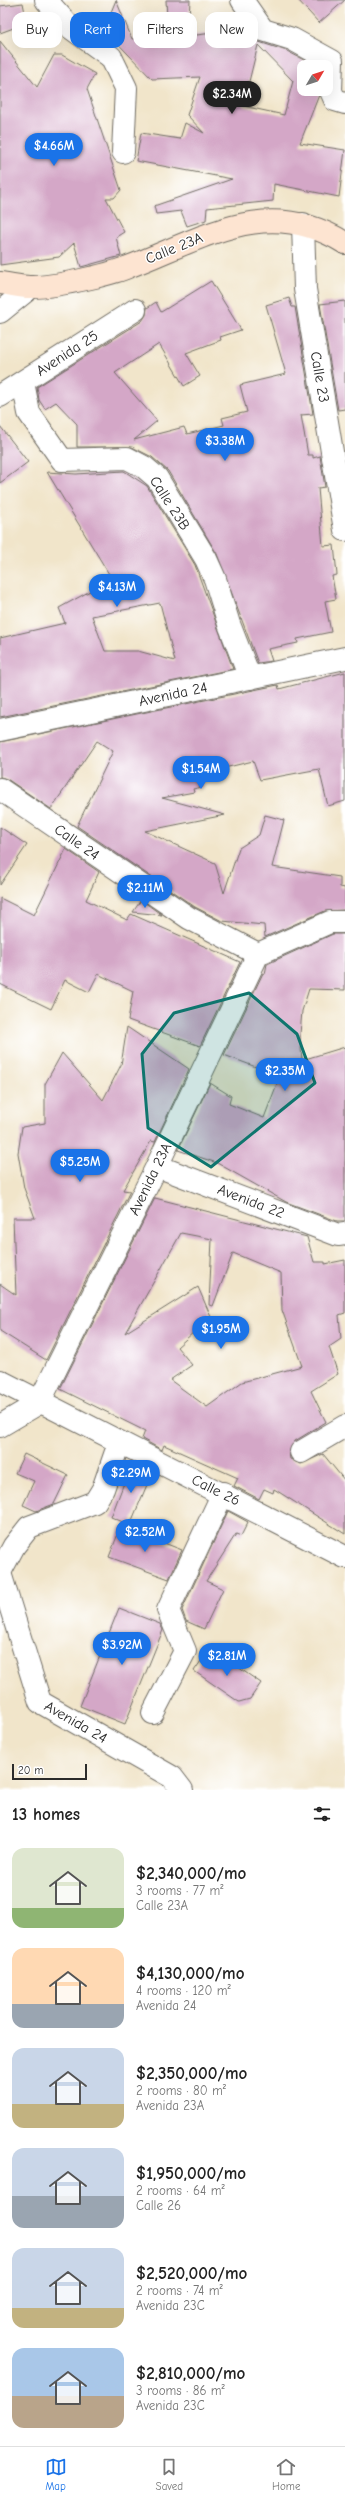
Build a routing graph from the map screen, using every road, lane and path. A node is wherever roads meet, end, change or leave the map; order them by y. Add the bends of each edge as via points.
1 (46, 0) edge
2 (242, 0) edge
3 (345, 103) edge
4 (123, 152) dead end
5 (303, 224) junction
6 (344, 240) edge
7 (0, 283) edge
8 (31, 287) junction
9 (135, 310) dead end
10 (0, 312) edge
11 (23, 382) junction
12 (0, 396) edge
13 (345, 530) edge
14 (345, 658) edge
15 (250, 678) junction
16 (0, 730) edge
17 (0, 789) edge
18 (345, 922) edge
19 (258, 954) junction
20 (157, 1166) junction
21 (345, 1234) edge
22 (0, 1382) edge
23 (39, 1403) junction
24 (0, 1426) edge
25 (345, 1426) edge
26 (119, 1443) junction
27 (301, 1452) dead end
28 (223, 1493) junction
29 (345, 1557) edge
30 (0, 1573) edge
31 (153, 1713) dead end
32 (182, 1790) edge

1 - 4 street via 70,28 111,57 126,88
2 - 3 street via 263,30 292,39 332,61 331,91 335,100
5 - 6 main road, Calle 23A
5 - 8 main road, Calle 23A via 258,220 234,225 174,246 127,268 84,279
5 - 13 street, Calle 23 via 305,289
7 - 8 main road, Calle 23A
8 - 10 street
9 - 11 street, Avenida 25
11 - 12 street, Avenida 25
11 - 15 street, Calle 23B via 29,413 62,460 127,458 157,478 209,566
14 - 15 street, Avenida 24
15 - 16 street, Avenida 24
17 - 19 street, Calle 24 via 190,918
18 - 19 street via 330,922
19 - 20 street, Avenida 23A
20 - 21 street, Avenida 22 via 338,1235
20 - 23 street, Avenida 23A
22 - 23 street, Calle 26
23 - 24 street
23 - 26 street, Calle 26
25 - 27 street
26 - 28 street, Calle 26
26 - 30 street, Avenida 24 via 103,1489 95,1502 29,1527 14,1546
28 - 29 street, Calle 26
28 - 31 street via 168,1610 185,1651
30 - 32 street, Avenida 24 via 40,1702 172,1777

